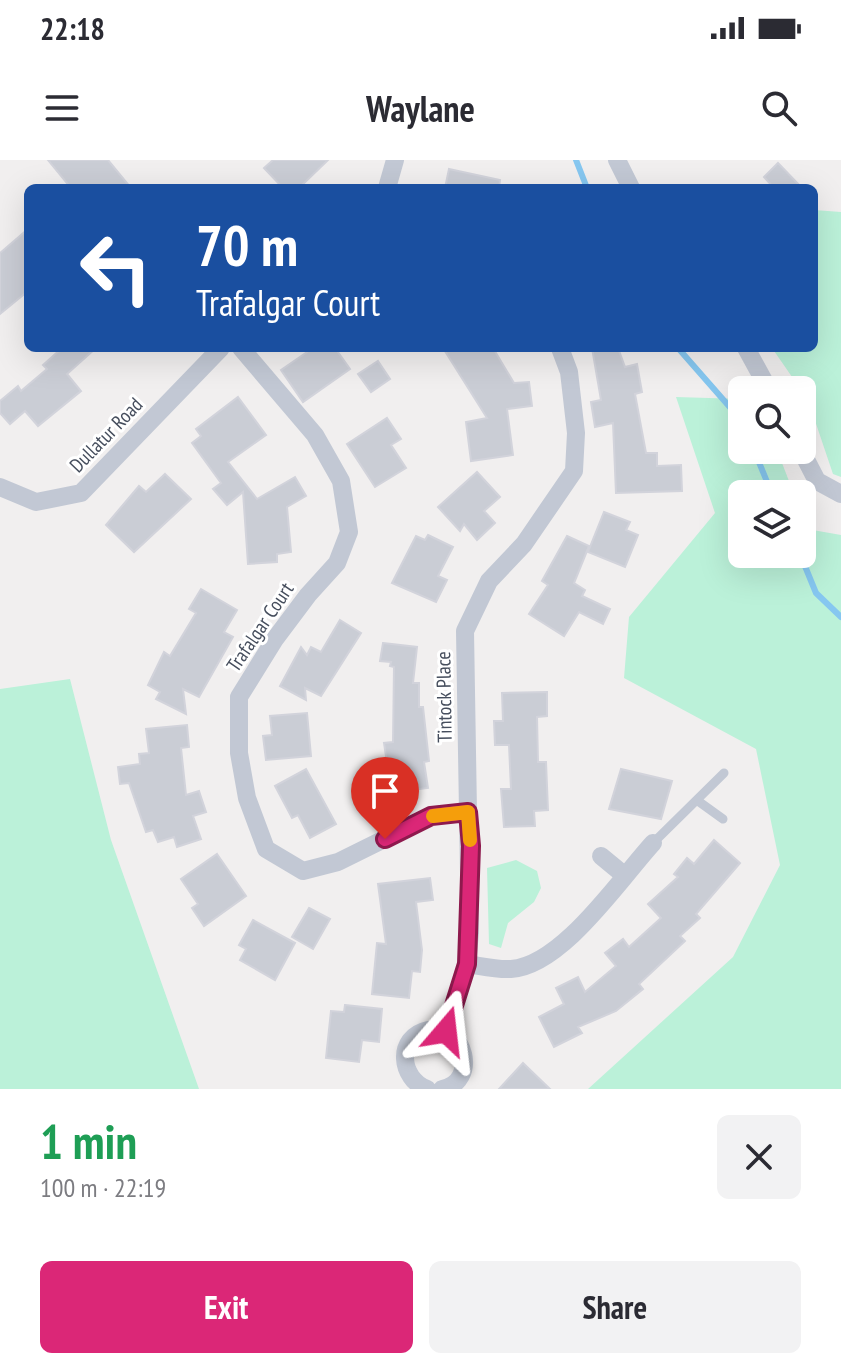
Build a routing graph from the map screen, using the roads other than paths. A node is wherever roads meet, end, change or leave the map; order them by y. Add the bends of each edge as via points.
1 (395, 160) edge
2 (617, 160) edge
3 (388, 184) edge
4 (629, 184) edge
5 (217, 352) edge
6 (244, 352) edge
7 (562, 352) edge
8 (748, 352) edge
9 (761, 376) edge
10 (808, 464) edge
11 (0, 487) edge
12 (841, 494) edge
13 (724, 773) dead end
14 (698, 801) junction
15 (468, 812) junction
16 (723, 819) dead end
17 (653, 843) joint
18 (601, 856) dead end
19 (624, 875) junction
20 (467, 964) junction
21 (446, 1031) junction
22 (427, 1089) edge
23 (442, 1089) edge

1 - 3 street
2 - 4 street
5 - 11 street, Dullatur Road via 81,493 36,502
6 - 15 street, Trafalgar Court via 315,435 341,481 349,532 337,563 275,639 239,697 239,753 247,798 266,849 303,871 338,862 431,816
7 - 15 street, Tintock Place via 576,433 574,471 524,544 489,581 465,631
8 - 9 street
10 - 12 street via 817,481
13 - 14 lane
14 - 16 lane
14 - 17 lane
15 - 20 street, Tintock Place
17 - 19 street
18 - 19 street
19 - 20 street via 567,941 541,958 512,969
20 - 21 street, Tintock Place
21 - 22 street via 428,1030 413,1038 404,1053 405,1071
21 - 23 street via 460,1042 466,1058 461,1075

